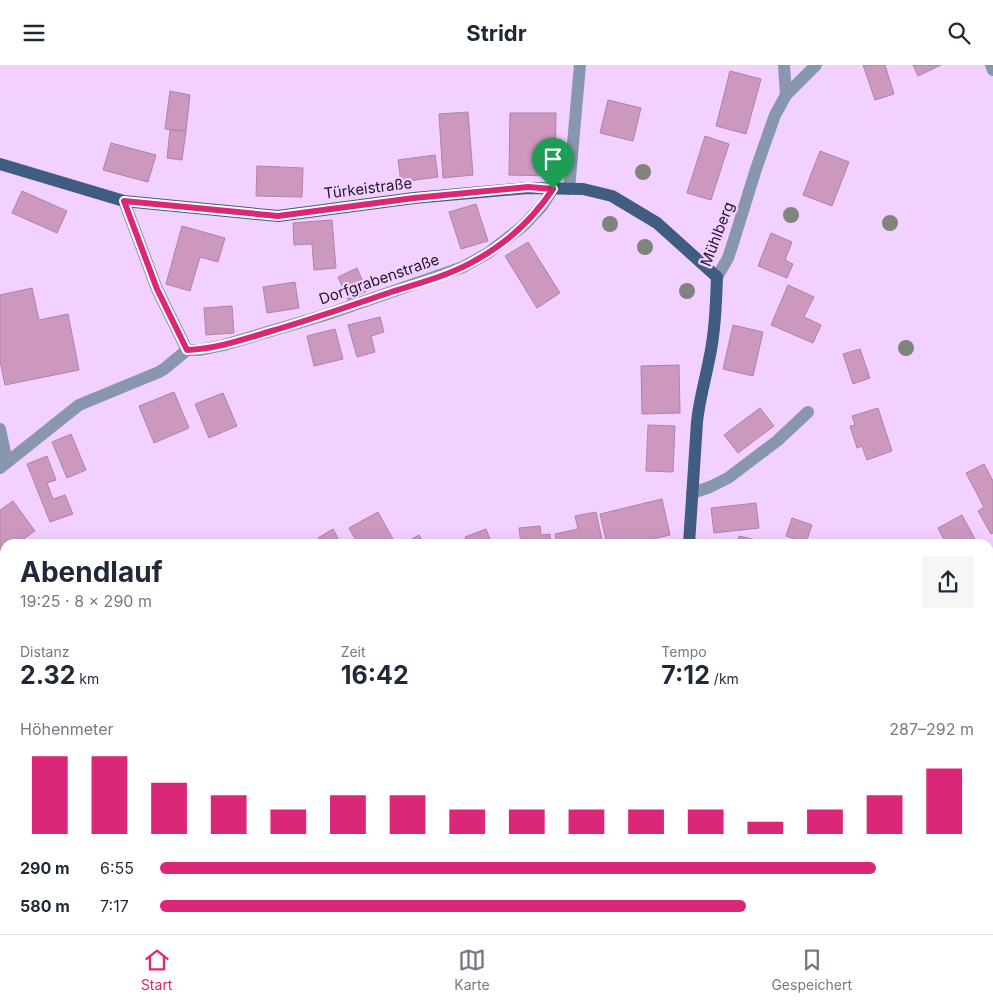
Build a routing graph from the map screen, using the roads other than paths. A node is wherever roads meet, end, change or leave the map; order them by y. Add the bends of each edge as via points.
1 (580, 65) edge
2 (784, 65) edge
3 (816, 65) edge
4 (991, 65) edge
5 (993, 69) edge
6 (786, 95) junction
7 (0, 165) edge
8 (553, 189) junction
9 (569, 189) junction
10 (124, 201) junction
11 (718, 277) junction
12 (187, 350) junction
13 (808, 412) dead end
14 (0, 429) edge
15 (4, 465) edge
16 (692, 493) junction
17 (689, 539) edge

1 - 9 street
2 - 6 street
3 - 6 street, Mühlberg
4 - 5 street
6 - 11 street, Mühlberg via 775,115 728,258
7 - 10 main road, Türkeistraße
8 - 9 main road, Türkeistraße
8 - 10 main road, Türkeistraße via 528,187 414,198 278,216
8 - 12 street, Dorfgrabenstraße via 523,226 488,253 463,267 307,321 224,345
9 - 11 main road, Türkeistraße via 583,189 620,201 656,223
10 - 12 street via 157,289
11 - 16 main road, Mühlberg via 714,330 698,415
12 - 15 street via 159,372 79,405
13 - 16 street via 778,441 728,478
14 - 15 street
16 - 17 main road, Mühlberg

